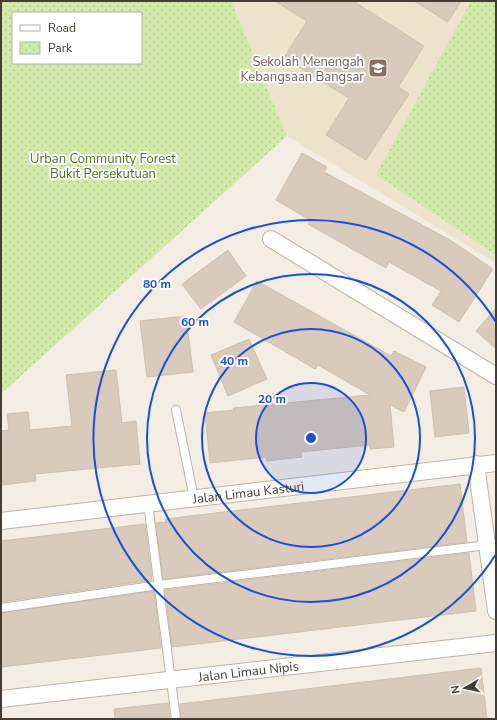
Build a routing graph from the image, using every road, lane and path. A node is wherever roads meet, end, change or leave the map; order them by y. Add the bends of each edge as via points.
1 (270, 239) dead end
2 (496, 376) edge
3 (176, 410) dead end
4 (496, 462) edge
5 (476, 464) junction
6 (194, 498) junction
7 (148, 503) junction
8 (1, 521) edge
9 (492, 544) edge
10 (159, 585) junction
11 (1, 608) edge
12 (496, 611) edge
13 (496, 644) edge
14 (171, 680) junction
15 (1, 700) edge
16 (176, 719) edge

1 - 2 street
3 - 6 lane
4 - 5 street, Jalan Limau Kasturi
5 - 6 street, Jalan Limau Kasturi
5 - 9 street
6 - 7 street, Jalan Limau Kasturi
7 - 8 street, Jalan Limau Kasturi
7 - 10 lane
9 - 10 lane
9 - 12 street
10 - 11 lane
10 - 14 lane
13 - 14 street, Jalan Limau Nipis
14 - 15 street, Jalan Limau Nipis
14 - 16 lane

